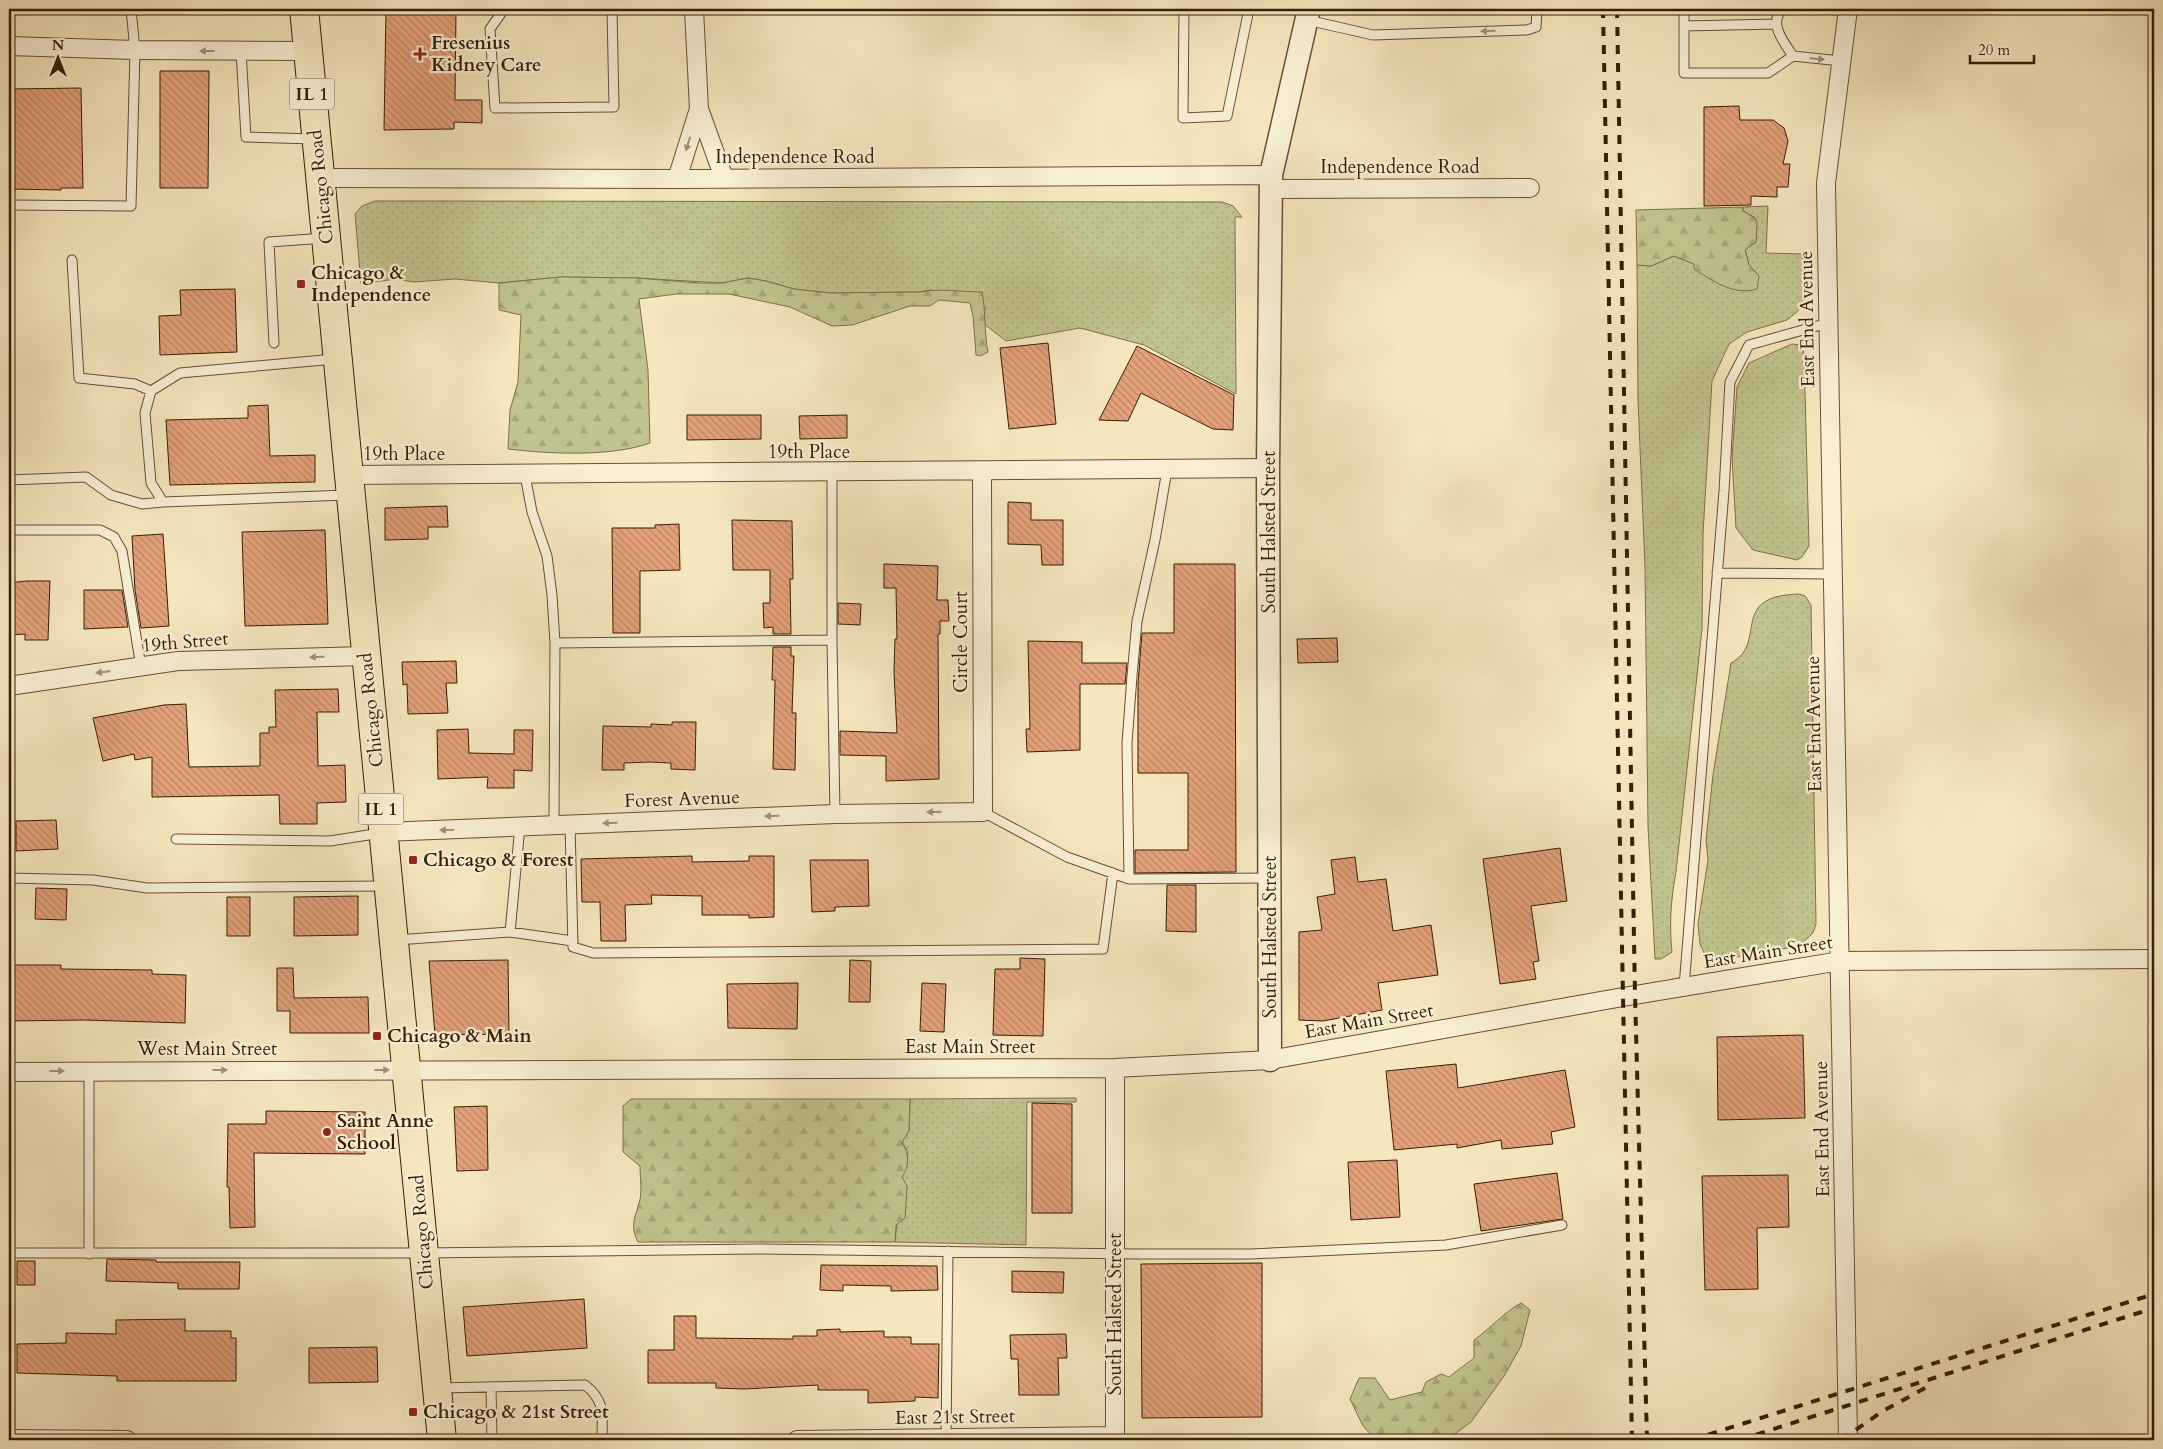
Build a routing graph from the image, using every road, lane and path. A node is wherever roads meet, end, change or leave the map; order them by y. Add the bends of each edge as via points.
1 (131, 9) edge
2 (304, 9) edge
3 (504, 9) edge
4 (612, 9) edge
5 (694, 9) edge
6 (1184, 9) edge
7 (1249, 9) edge
8 (1537, 9) edge
9 (1684, 9) edge
10 (1783, 9) edge
11 (1848, 9) edge
12 (1308, 14) edge
13 (1776, 24) junction
14 (1684, 26) junction
15 (9, 46) edge
16 (135, 50) junction
17 (241, 51) junction
18 (308, 51) junction
19 (1793, 56) junction
20 (1841, 61) junction
21 (699, 109) junction
22 (317, 139) junction
23 (321, 178) junction
24 (724, 178) junction
25 (678, 179) junction
26 (1271, 182) junction
27 (1530, 188) dead end
28 (9, 205) edge
29 (326, 238) junction
30 (72, 260) dead end
31 (1828, 323) junction
32 (274, 343) dead end
33 (338, 359) junction
34 (151, 391) junction
35 (1268, 468) junction
36 (1167, 470) junction
37 (982, 472) junction
38 (832, 473) junction
39 (525, 475) junction
40 (9, 480) edge
41 (350, 485) junction
42 (163, 502) junction
43 (9, 530) edge
44 (1717, 573) junction
45 (1833, 574) junction
46 (832, 640) junction
47 (555, 643) junction
48 (366, 656) junction
49 (141, 667) junction
50 (9, 686) edge
51 (983, 812) junction
52 (836, 814) junction
53 (562, 824) junction
54 (520, 826) junction
55 (383, 832) junction
56 (176, 839) dead end
57 (1114, 873) junction
58 (9, 878) edge
59 (1129, 878) junction
60 (1270, 878) junction
61 (388, 886) junction
62 (510, 932) junction
63 (394, 940) junction
64 (573, 941) junction
65 (2154, 959) edge
66 (1840, 961) junction
67 (1684, 987) junction
68 (1270, 1060) junction
69 (1115, 1068) junction
70 (406, 1070) junction
71 (89, 1071) junction
72 (9, 1072) edge
73 (1562, 1225) dead end
74 (948, 1251) junction
75 (1115, 1252) junction
76 (9, 1253) edge
77 (424, 1253) junction
78 (89, 1254) junction
79 (491, 1387) junction
80 (436, 1388) junction
81 (1115, 1438) edge
82 (9, 1439) edge
83 (946, 1439) edge
84 (127, 1440) edge
85 (442, 1440) edge
86 (492, 1440) edge
87 (602, 1440) edge
88 (797, 1440) edge
89 (1848, 1440) edge

1 - 16 lane
2 - 18 main road, Chicago Road / IL 1
3 - 4 lane via 490,29 495,108 614,107
5 - 21 street
6 - 7 lane via 1183,118 1227,116
8 -> 12 lane via 1536,27 1373,35
9 - 14 lane
10 - 13 lane
11 - 20 street, East End Avenue
12 - 26 street, South Halsted Street
13 - 14 lane
13 - 19 lane
14 - 19 lane via 1684,74 1768,73
15 - 16 street
17 -> 16 street
16 - 28 lane via 130,206
17 - 18 street
17 - 22 lane via 246,137
18 - 22 main road, Chicago Road / IL 1
19 -> 20 lane
20 - 31 street, East End Avenue via 1826,183
21 - 24 street
21 -> 25 street
22 - 23 main road, Chicago Road / IL 1
23 - 25 street, Independence Road
23 - 29 main road, Chicago Road / IL 1
24 - 25 street, Independence Road
24 - 26 street, Independence Road
26 - 27 street, Independence Road
26 - 35 street, South Halsted Street
29 - 32 lane via 269,242
29 - 33 main road, Chicago Road / IL 1
30 - 34 lane via 79,378 135,384
31 - 44 lane via 1749,345 1730,382
31 - 45 street, East End Avenue
33 - 34 lane via 180,373
33 - 41 main road, Chicago Road / IL 1
34 - 42 lane via 146,414 150,483
35 - 36 street, 19th Place
35 - 60 street, South Halsted Street
36 - 37 street, 19th Place
36 - 59 lane via 1137,621 1127,743
37 - 38 street, 19th Place
37 - 51 street, Circle Court
38 - 39 street, 19th Place
38 - 46 lane
39 - 41 street, 19th Place
39 - 47 lane via 532,512 547,556
40 - 42 lane via 86,477 111,495 142,504
41 - 42 lane
41 - 48 main road, Chicago Road / IL 1
43 - 49 lane via 100,530 114,537 122,551
44 - 45 lane
44 - 67 lane
45 - 66 street, East End Avenue
46 - 47 lane
46 - 52 lane
47 - 53 lane
48 -> 49 street, 19th Street via 178,661
48 - 55 main road, Chicago Road / IL 1
49 -> 50 street, 19th Street
51 -> 52 street, Forest Avenue
51 - 57 lane via 1067,857
52 -> 53 street, Forest Avenue
53 - 54 street, Forest Avenue
53 - 64 lane
54 -> 55 street, Forest Avenue
54 - 62 lane
55 - 56 lane via 330,841
55 - 61 main road, Chicago Road / IL 1
57 - 59 lane
57 - 64 lane via 1103,949 593,953 573,947
58 - 61 lane via 93,880 147,888
59 - 60 lane
60 - 68 street, South Halsted Street
61 - 63 main road, Chicago Road / IL 1
62 - 63 lane
62 - 64 lane
63 - 70 main road, Chicago Road / IL 1
65 - 66 street, East Main Street
66 - 67 street, East Main Street
66 - 89 street, East End Avenue
67 - 68 street, East Main Street
68 - 69 street, East Main Street
69 - 70 street, East Main Street
69 - 75 street, South Halsted Street
71 -> 70 street, West Main Street
70 - 77 main road, Chicago Road / IL 1
72 -> 71 street, West Main Street
71 - 78 lane
73 - 75 lane via 1446,1245 1251,1254
74 - 75 lane
74 - 77 lane via 757,1249
74 - 83 lane
75 - 81 street, South Halsted Street
76 - 78 lane
77 - 78 lane
77 - 80 main road, Chicago Road / IL 1
79 - 80 lane
79 - 86 lane
79 - 87 lane via 585,1385 596,1393 602,1405
80 - 85 main road, Chicago Road / IL 1
81 - 83 street, East 21st Street
82 - 84 street
83 - 88 street, East 21st Street

